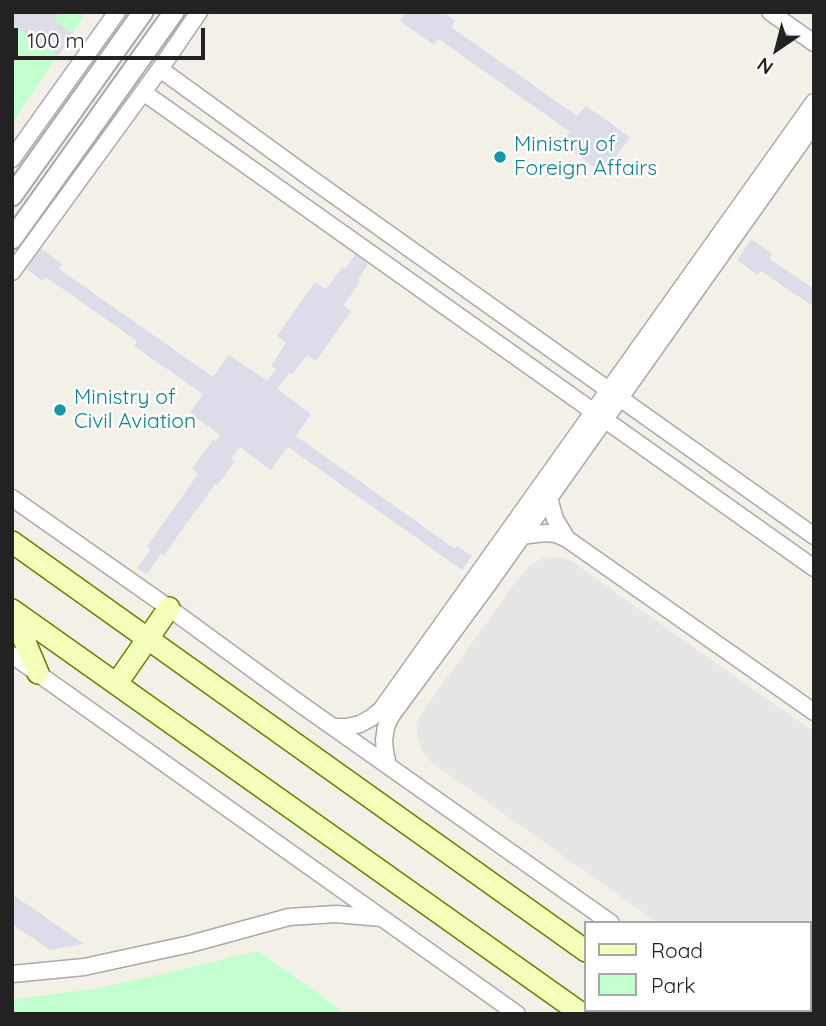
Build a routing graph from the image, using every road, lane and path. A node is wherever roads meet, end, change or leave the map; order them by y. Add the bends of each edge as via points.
1 (117, 12) edge
2 (143, 12) edge
3 (174, 12) edge
4 (199, 12) edge
5 (770, 12) edge
6 (814, 43) edge
7 (160, 69) junction
8 (143, 92) junction
9 (814, 102) edge
10 (814, 124) edge
11 (12, 159) edge
12 (12, 196) edge
13 (12, 239) edge
14 (12, 272) edge
15 (614, 395) junction
16 (599, 416) junction
17 (12, 498) edge
18 (549, 498) junction
19 (521, 536) junction
20 (814, 536) edge
21 (567, 539) junction
22 (12, 542) edge
23 (814, 568) edge
24 (169, 607) junction
25 (12, 611) edge
26 (147, 639) junction
27 (12, 655) edge
28 (38, 673) junction
29 (117, 683) junction
30 (814, 712) edge
31 (333, 727) junction
32 (388, 765) junction
33 (384, 919) junction
34 (608, 921) edge
35 (584, 950) edge
36 (12, 974) edge
37 (517, 1014) edge
38 (582, 1014) edge

1 - 11 street
2 - 12 street
3 - 13 street
4 - 7 street
5 - 6 street
7 - 8 street
7 - 15 street
8 - 14 street
8 - 16 street
9 - 15 street
10 - 15 street
15 - 16 street
15 - 20 street
16 - 18 street
16 - 23 street
16 - 31 street via 382,710 360,724
17 - 24 street
18 - 19 street
18 - 21 street
19 - 21 street via 545,533
19 - 32 street via 391,716 384,740
21 - 30 street
22 - 26 main road
24 - 26 main road
24 - 31 street
25 - 28 main road
25 - 29 main road
26 - 29 main road
26 - 35 main road
27 - 28 street
28 - 33 street
29 - 38 main road
31 - 32 street
32 - 34 street
33 - 36 street via 336,914 289,917 85,967
33 - 37 street

